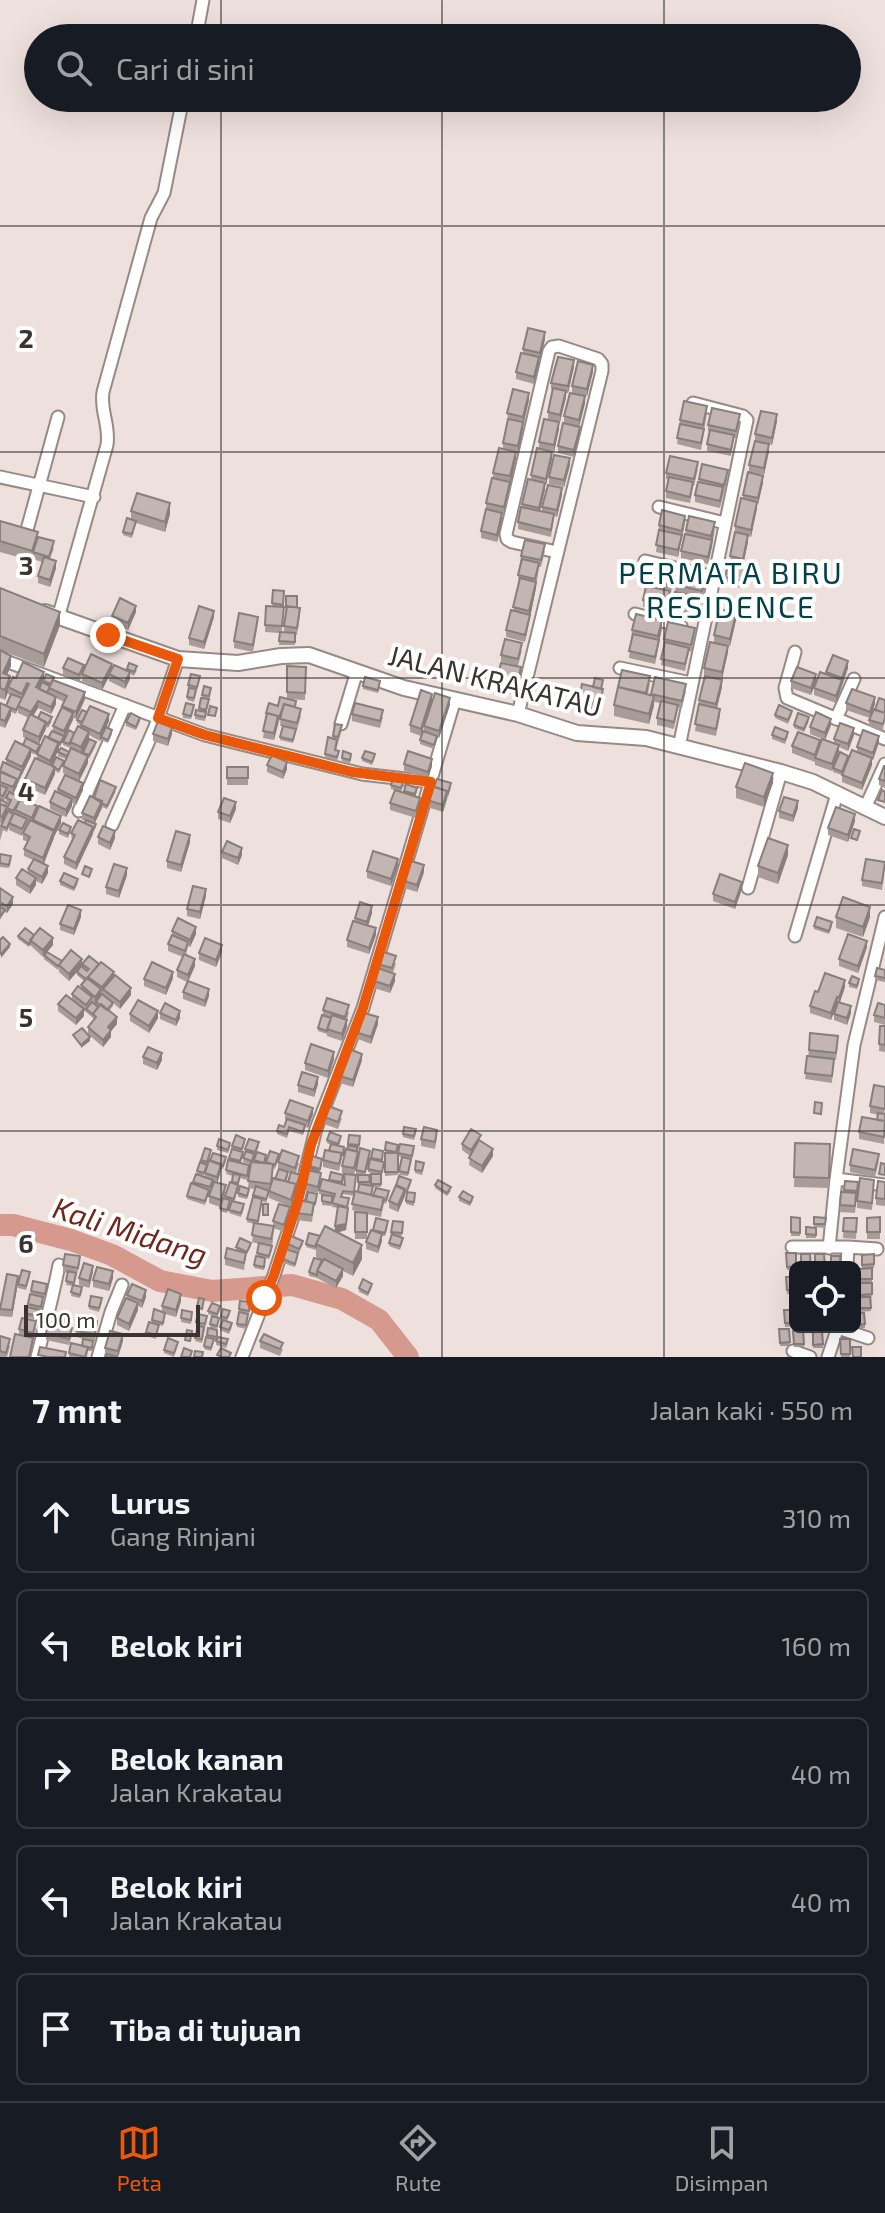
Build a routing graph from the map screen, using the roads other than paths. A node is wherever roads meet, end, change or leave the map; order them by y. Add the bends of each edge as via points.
1 (203, 0) edge
2 (199, 24) edge
3 (180, 112) edge
4 (692, 403) edge
5 (58, 417) dead end
6 (720, 468) edge
7 (735, 472) junction
8 (0, 477) edge
9 (39, 486) junction
10 (94, 497) junction
11 (659, 507) dead end
12 (725, 523) junction
13 (25, 537) edge
14 (557, 552) junction
15 (645, 561) dead end
16 (714, 577) junction
17 (29, 606) edge
18 (635, 614) edge
19 (58, 618) junction
20 (703, 631) junction
21 (795, 652) dead end
22 (0, 659) edge
23 (178, 659) junction
24 (620, 668) edge
25 (357, 671) junction
26 (854, 679) dead end
27 (691, 683) junction
28 (455, 699) junction
29 (125, 705) junction
30 (518, 714) junction
31 (158, 718) junction
32 (836, 719) junction
33 (341, 724) edge
34 (885, 739) edge
35 (679, 747) junction
36 (885, 764) edge
37 (781, 772) junction
38 (431, 782) junction
39 (837, 794) junction
40 (865, 808) junction
41 (79, 811) edge
42 (885, 817) edge
43 (112, 825) dead end
44 (748, 888) dead end
45 (885, 917) edge
46 (795, 936) dead end
47 (836, 1179) junction
48 (885, 1185) edge
49 (792, 1247) dead end
50 (848, 1247) junction
51 (829, 1248) junction
52 (877, 1249) dead end
53 (847, 1261) edge
54 (59, 1265) dead end
55 (122, 1285) dead end
56 (836, 1333) edge
57 (853, 1333) edge
58 (868, 1338) dead end
59 (793, 1351) dead end
60 (37, 1357) edge
61 (98, 1357) edge
62 (242, 1357) edge
63 (810, 1357) edge
64 (828, 1357) edge

1 - 2 street
3 - 10 street via 162,197 103,392 109,436
4 - 7 street via 747,418
5 - 9 street
6 - 7 street
7 - 12 street
8 - 9 street
9 - 10 street
9 - 13 street
10 - 19 street
11 - 12 street
12 - 16 street
14 - 14 street via 602,371 598,359 559,346 549,351 506,534 512,542
14 - 30 street
15 - 16 street
16 - 20 street
17 - 19 street, JALAN KRAKATAU
18 - 20 street
19 - 23 street, JALAN KRAKATAU
20 - 27 street
21 - 32 street via 787,698
22 - 29 street
23 - 25 street, JALAN KRAKATAU via 238,663 309,655
23 - 31 street
24 - 27 street
25 - 28 street, JALAN KRAKATAU
25 - 33 street
26 - 32 street
27 - 35 street
28 - 30 street, JALAN KRAKATAU
28 - 38 street
29 - 31 street
29 - 41 street
30 - 35 street, JALAN KRAKATAU via 577,733 646,738
31 - 38 street via 352,772
31 - 43 street
32 - 34 street
35 - 37 street, JALAN KRAKATAU
36 - 40 street
37 - 39 street, JALAN KRAKATAU
37 - 44 street
38 - 62 street via 363,1008 311,1145 274,1275
39 - 40 street, JALAN KRAKATAU
39 - 46 street
40 - 42 street, JALAN KRAKATAU
45 - 47 street via 854,1045
47 - 48 street
47 - 51 street
49 - 51 street
50 - 51 street
50 - 52 street
50 - 53 street
54 - 60 street
55 - 61 street
56 - 64 street
57 - 58 street
59 - 63 street

